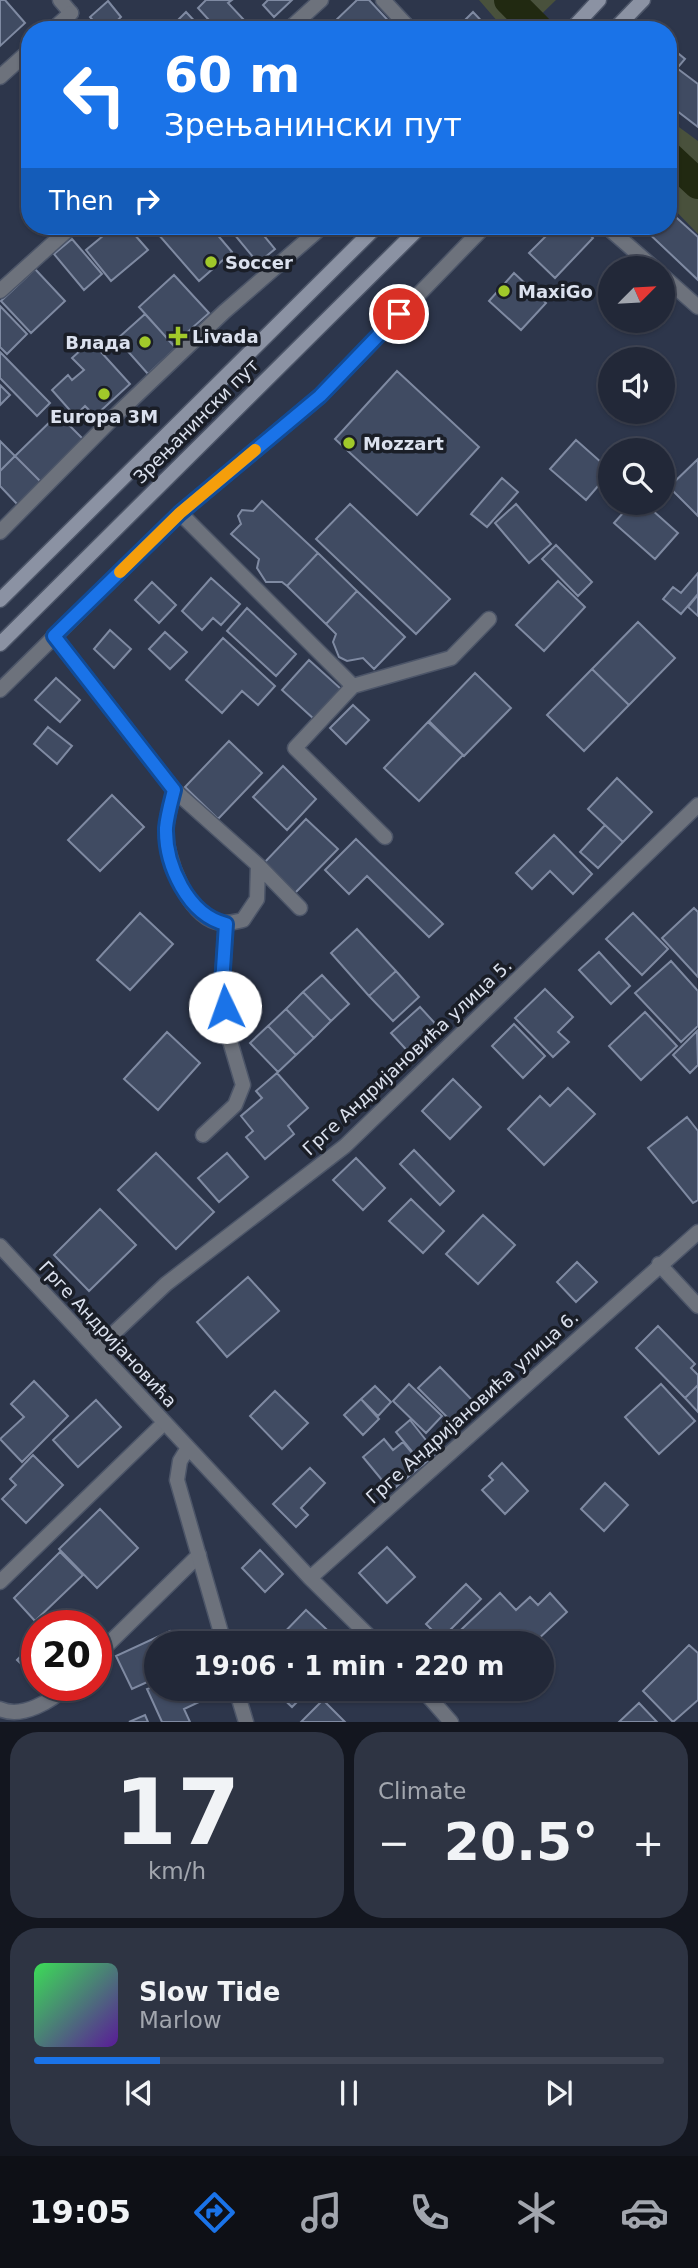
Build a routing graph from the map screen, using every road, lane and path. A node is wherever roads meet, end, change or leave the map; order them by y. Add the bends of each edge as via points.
1 (60, 0) edge
2 (321, 0) edge
3 (383, 0) edge
4 (599, 0) edge
5 (643, 0) edge
6 (62, 21) edge
7 (298, 21) edge
8 (403, 21) edge
9 (579, 21) edge
10 (623, 21) edge
11 (21, 58) edge
12 (0, 77) edge
13 (62, 235) edge
14 (313, 235) edge
15 (368, 235) edge
16 (412, 235) edge
17 (476, 235) edge
18 (616, 235) edge
19 (640, 256) edge
20 (676, 288) edge
21 (0, 291) edge
22 (698, 307) edge
23 (180, 513) junction
24 (0, 532) edge
25 (0, 600) edge
26 (489, 619) dead end
27 (54, 636) junction
28 (0, 644) edge
29 (353, 686) junction
30 (0, 690) edge
31 (174, 790) junction
32 (698, 805) edge
33 (385, 837) dead end
34 (258, 865) junction
35 (300, 908) dead end
36 (226, 924) junction
37 (203, 1135) dead end
38 (698, 1232) edge
39 (0, 1246) edge
40 (659, 1264) junction
41 (698, 1306) edge
42 (97, 1349) junction
43 (164, 1423) junction
44 (188, 1448) junction
45 (199, 1555) junction
46 (310, 1578) junction
47 (0, 1582) edge
48 (221, 1631) edge
49 (364, 1631) edge
50 (112, 1640) edge
51 (47, 1701) edge
52 (240, 1701) edge
53 (433, 1701) edge
54 (0, 1709) edge
55 (246, 1722) edge
56 (452, 1722) edge

1 - 6 street via 71,13
2 - 7 street
3 - 8 street
4 - 9 main road
5 - 10 main road
11 - 12 street
13 - 21 street
14 - 24 street via 224,312
15 - 25 main road, Зрењанински пут
16 - 28 main road, Зрењанински пут
17 - 23 street via 320,396
18 - 19 street
20 - 22 street
23 - 27 street
23 - 29 street
26 - 29 street via 451,658
27 - 30 street
27 - 31 street
29 - 33 street via 295,747
31 - 34 street
31 - 36 street via 166,827 173,867 200,911
32 - 42 street, Грге Андријановића улица 5. via 345,1146 166,1284
34 - 35 street
34 - 36 street via 259,888 252,909 243,920
36 - 37 street via 222,984 227,1031 243,1085 235,1105
38 - 40 street, Грге Андријановића улица 6.
39 - 42 street, Грге Андријановића
40 - 41 street
40 - 46 street, Грге Андријановића улица 6.
42 - 43 street, Грге Андријановића
43 - 44 street, Грге Андријановића
43 - 47 street
44 - 45 street via 177,1480
44 - 46 street, Грге Андријановића
45 - 48 street
45 - 50 street
46 - 49 street, Грге Андријановића
51 - 54 street via 20,1711
52 - 55 street
53 - 56 street

